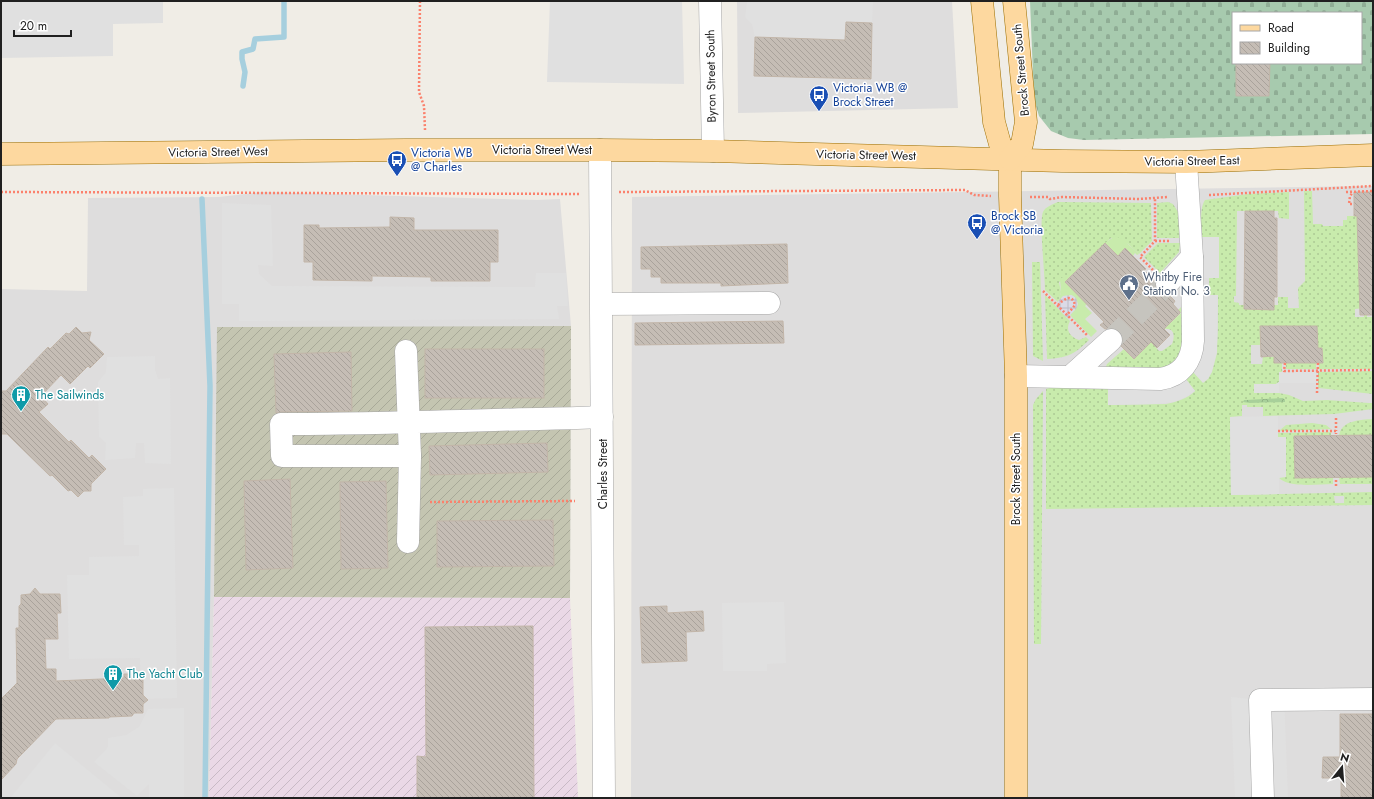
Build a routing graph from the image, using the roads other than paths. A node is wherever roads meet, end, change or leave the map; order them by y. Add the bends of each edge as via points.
1 (710, 1) edge
2 (982, 1) edge
3 (1014, 1) edge
4 (600, 150) junction
5 (712, 151) junction
6 (1, 154) edge
7 (1373, 155) edge
8 (1010, 159) junction
9 (1186, 162) junction
10 (1192, 257) junction
11 (1168, 284) tunnel mouth
12 (769, 303) dead end
13 (602, 304) junction
14 (1101, 339) tunnel mouth
15 (406, 351) dead end
16 (1016, 376) junction
17 (1072, 376) junction
18 (602, 417) junction
19 (410, 422) junction
20 (410, 456) junction
21 (408, 542) dead end
22 (1373, 699) edge
23 (604, 798) edge
24 (1016, 798) edge
25 (1263, 798) edge

1 - 5 street, Byron Street South
2 - 8 main road via 994,122 1000,144
3 - 8 main road, Brock Street South via 1026,122 1022,144
4 - 5 main road, Victoria Street West
4 - 6 main road, Victoria Street West
4 - 13 street, Charles Street
5 - 8 main road, Victoria Street West
7 - 9 main road, Victoria Street East
8 - 9 main road, Victoria Street East
8 - 16 main road, Brock Street South
9 - 10 street
10 - 11 street
10 - 17 street via 1192,348 1189,360 1180,371 1160,379
12 - 13 street
13 - 18 street, Charles Street
14 - 17 street
15 - 19 street
16 - 17 street
16 - 24 main road, Brock Street South
18 - 19 street
18 - 23 street, Charles Street
19 - 20 street
19 - 20 street via 281,424 282,456
20 - 21 street
22 - 25 street via 1260,700

